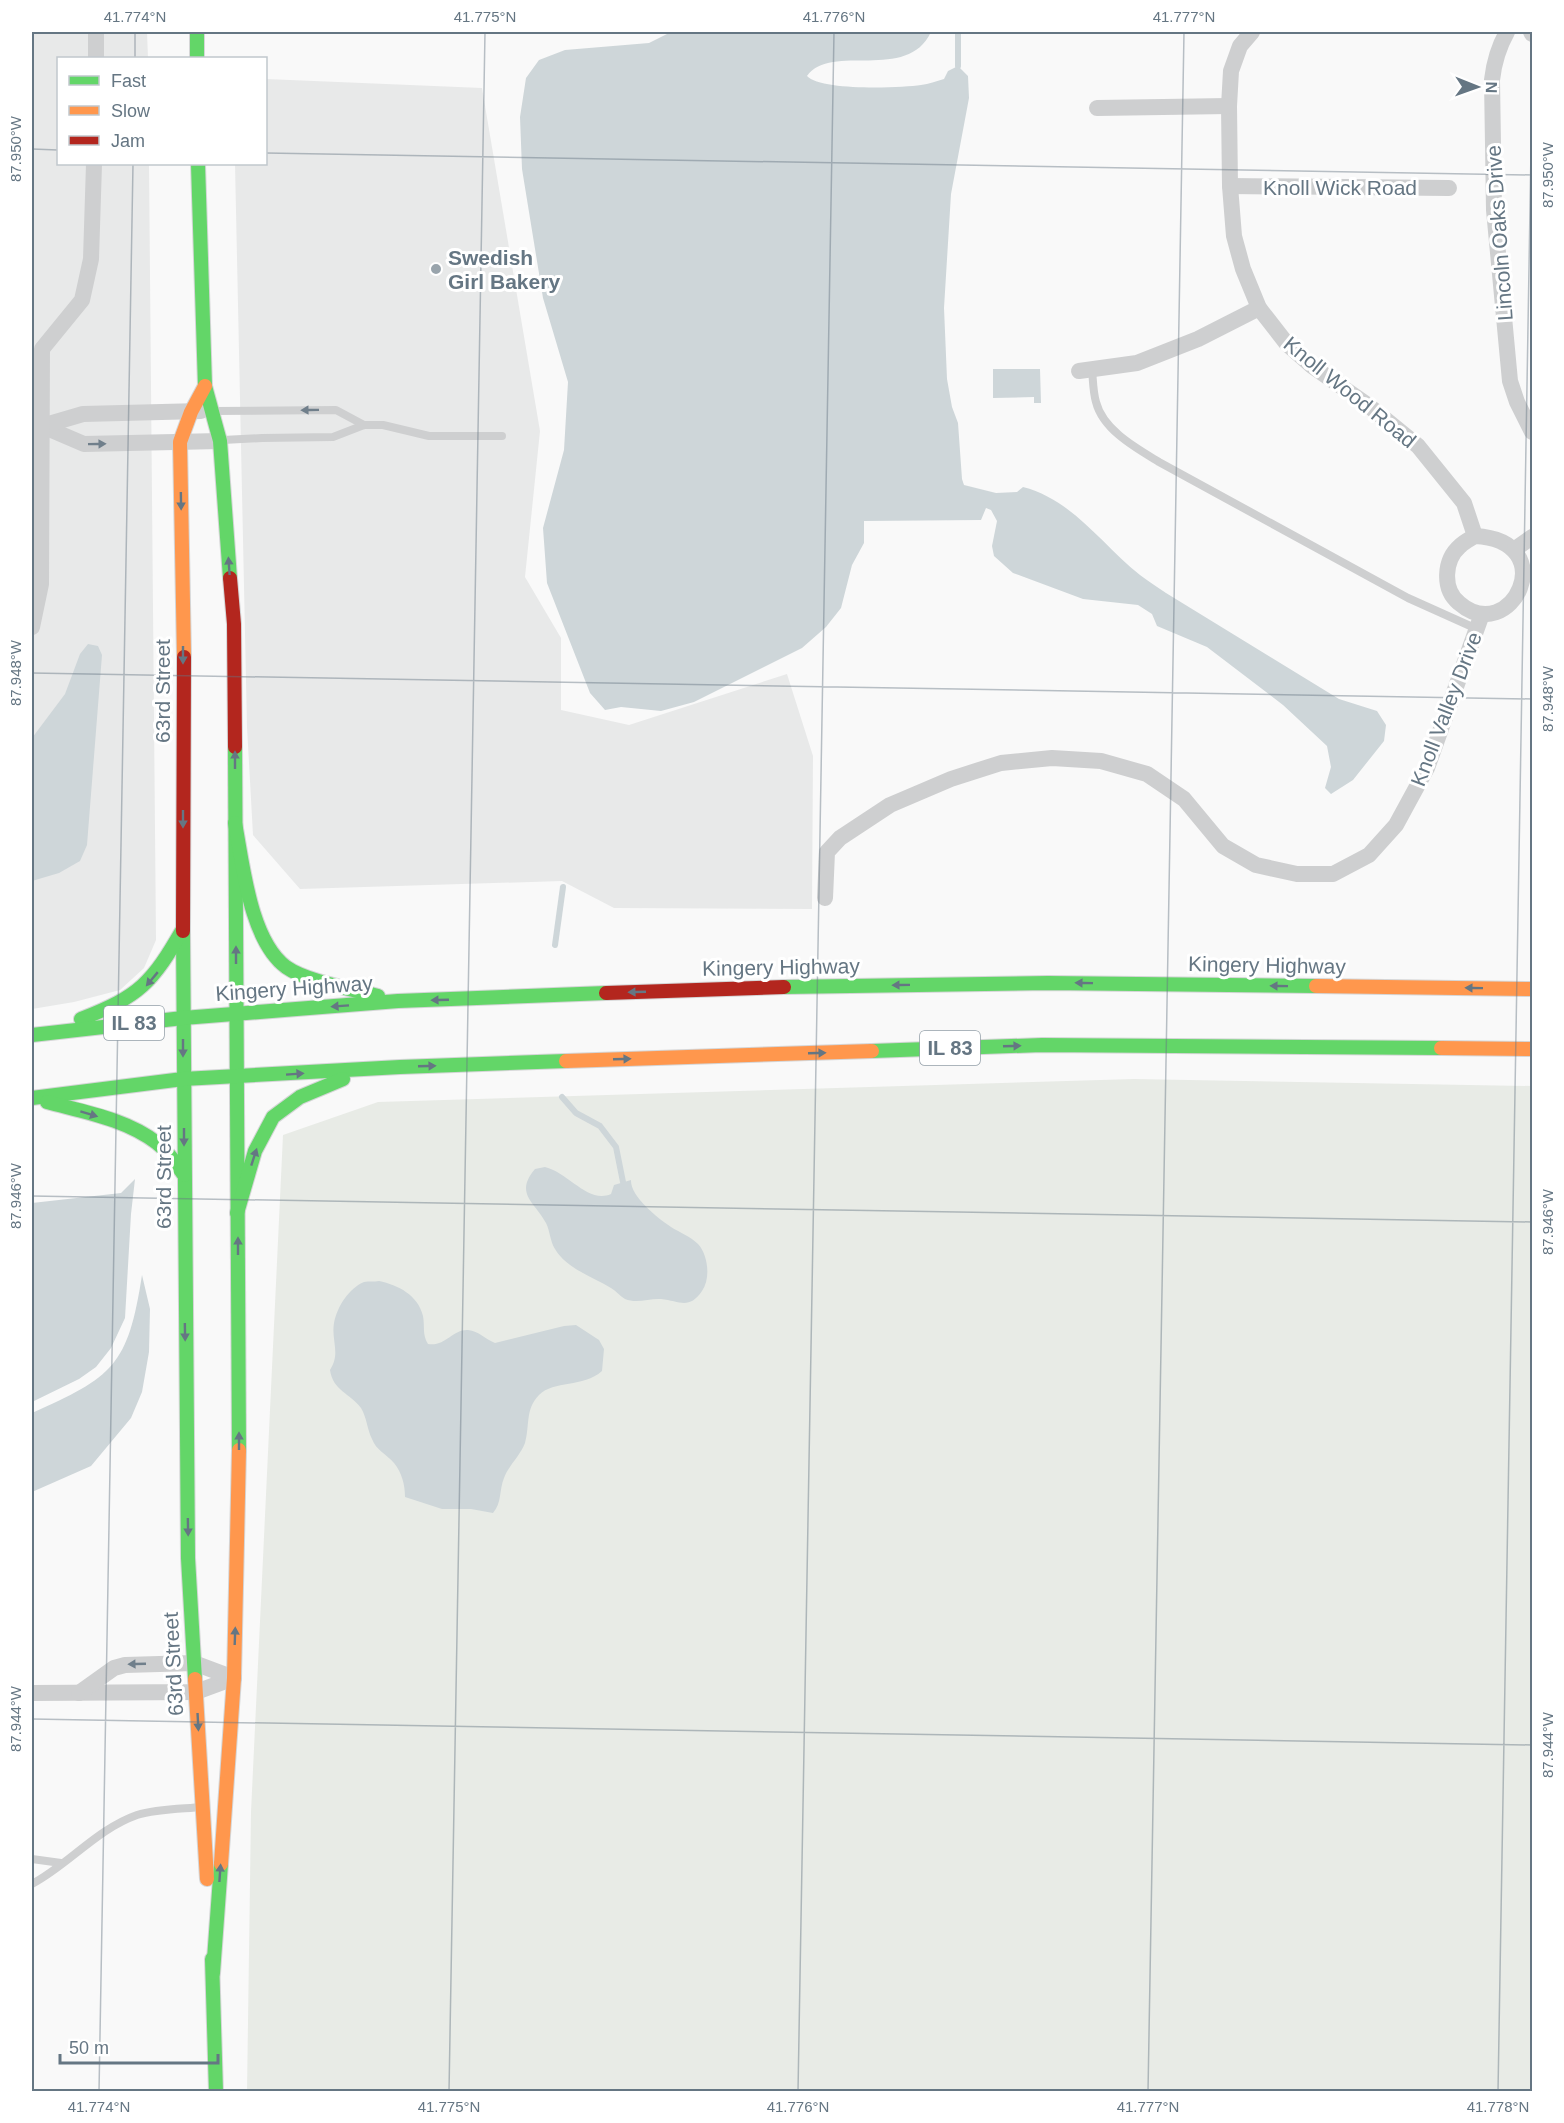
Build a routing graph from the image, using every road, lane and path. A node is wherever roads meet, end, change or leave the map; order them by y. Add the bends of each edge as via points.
1 (96, 32) edge
2 (197, 32) edge
3 (1252, 32) edge
4 (1507, 32) edge
5 (96, 57) edge
6 (197, 57) edge
7 (1229, 106) junction
8 (1097, 108) dead end
9 (94, 165) edge
10 (198, 165) edge
11 (1230, 186) junction
12 (1449, 188) dead end
13 (1259, 308) junction
14 (1085, 370) joint
15 (205, 386) junction
16 (213, 411) junction
17 (191, 412) junction
18 (364, 425) junction
19 (37, 426) edge
20 (1533, 432) edge
21 (502, 436) dead end
22 (220, 441) junction
23 (180, 442) junction
24 (1475, 536) junction
25 (1533, 537) edge
26 (1515, 549) junction
27 (1480, 622) junction
28 (32, 627) edge
29 (235, 823) junction
30 (825, 898) dead end
31 (183, 929) junction
32 (1533, 989) edge
33 (398, 1001) junction
34 (236, 1014) junction
35 (183, 1018) junction
36 (36, 1035) edge
37 (1533, 1049) edge
38 (369, 1069) junction
39 (237, 1077) junction
40 (183, 1079) junction
41 (32, 1098) edge
42 (184, 1176) junction
43 (237, 1213) junction
44 (194, 1663) junction
45 (234, 1678) junction
46 (196, 1692) junction
47 (32, 1693) edge
48 (79, 1693) junction
49 (202, 1807) junction
50 (32, 1859) edge
51 (61, 1863) junction
52 (32, 1884) edge
53 (213, 1973) junction
54 (216, 2091) edge

1 - 5 street
2 - 6 main road
3 - 7 street, Knoll Wood Road via 1240,46 1231,71
4 - 20 street, Lincoln Oaks Drive via 1494,62 1492,80 1494,210 1510,381
7 - 8 street
7 - 11 street, Knoll Wood Road
9 - 19 street via 92,259 82,300 42,349
10 - 15 main road, 63rd Street
11 - 12 street, Knoll Wick Road
11 - 13 street, Knoll Wood Road via 1234,236
13 - 14 street via 1198,339 1137,363
13 - 24 street, Knoll Wood Road via 1287,344 1312,366 1418,446 1464,503
14 - 27 lane via 1101,415 1132,445 1408,598
15 - 16 main road, 63rd Street
15 - 17 main road, 63rd Street
16 - 17 street
18 -> 16 lane via 336,410
16 - 22 main road, 63rd Street
17 - 19 street via 83,414
17 - 23 main road, 63rd Street
18 - 21 lane via 382,425 429,436
18 - 22 lane via 333,437
19 -> 23 street via 84,444
19 - 28 street via 41,584
22 - 23 street
29 -> 22 main road, 63rd Street via 234,624
23 -> 31 main road, 63rd Street via 184,596
24 - 26 street via 1502,540
24 - 27 street via 1450,558 1446,572 1456,601
25 - 26 street
26 - 27 street via 1524,578 1520,593 1510,605
27 - 30 street, Knoll Valley Drive via 1427,768 1396,825 1369,855 1333,874 1297,874 1257,865 1223,846 1184,799 1147,774 1101,761 1052,758 1001,763 890,805 840,838 827,852
29 - 33 main road via 258,927 273,955 287,968 306,976
34 -> 29 main road, 63rd Street
31 - 35 main road, 63rd Street
31 -> 36 main road via 163,964 139,992 118,1005
32 -> 33 main road, Kingery Highway / IL 83 via 1048,982 770,987
33 -> 34 main road, Kingery Highway / IL 83
34 - 35 main road, Kingery Highway / IL 83
34 - 39 main road, 63rd Street
35 - 36 main road, Kingery Highway / IL 83
35 -> 40 main road, 63rd Street
38 -> 37 main road, IL 83 via 1041,1045
39 -> 38 main road, IL 83
43 -> 38 main road via 255,1151 273,1117 300,1097
39 - 40 main road, IL 83
39 - 43 main road, 63rd Street
40 - 41 main road, IL 83
40 -> 42 main road, 63rd Street
41 -> 42 main road via 90,1114 147,1137 158,1144
42 -> 44 main road, 63rd Street via 188,1558
45 -> 43 main road, 63rd Street via 239,1486
44 - 45 street
44 - 46 main road, 63rd Street
44 -> 48 street via 125,1665 114,1668
45 - 46 street
53 -> 45 main road, 63rd Street
46 - 48 street
46 -> 49 main road, 63rd Street
47 - 48 street
49 - 51 lane via 138,1815
49 - 53 main road, 63rd Street
50 - 51 lane
51 - 52 lane
53 - 54 main road, 63rd Street

